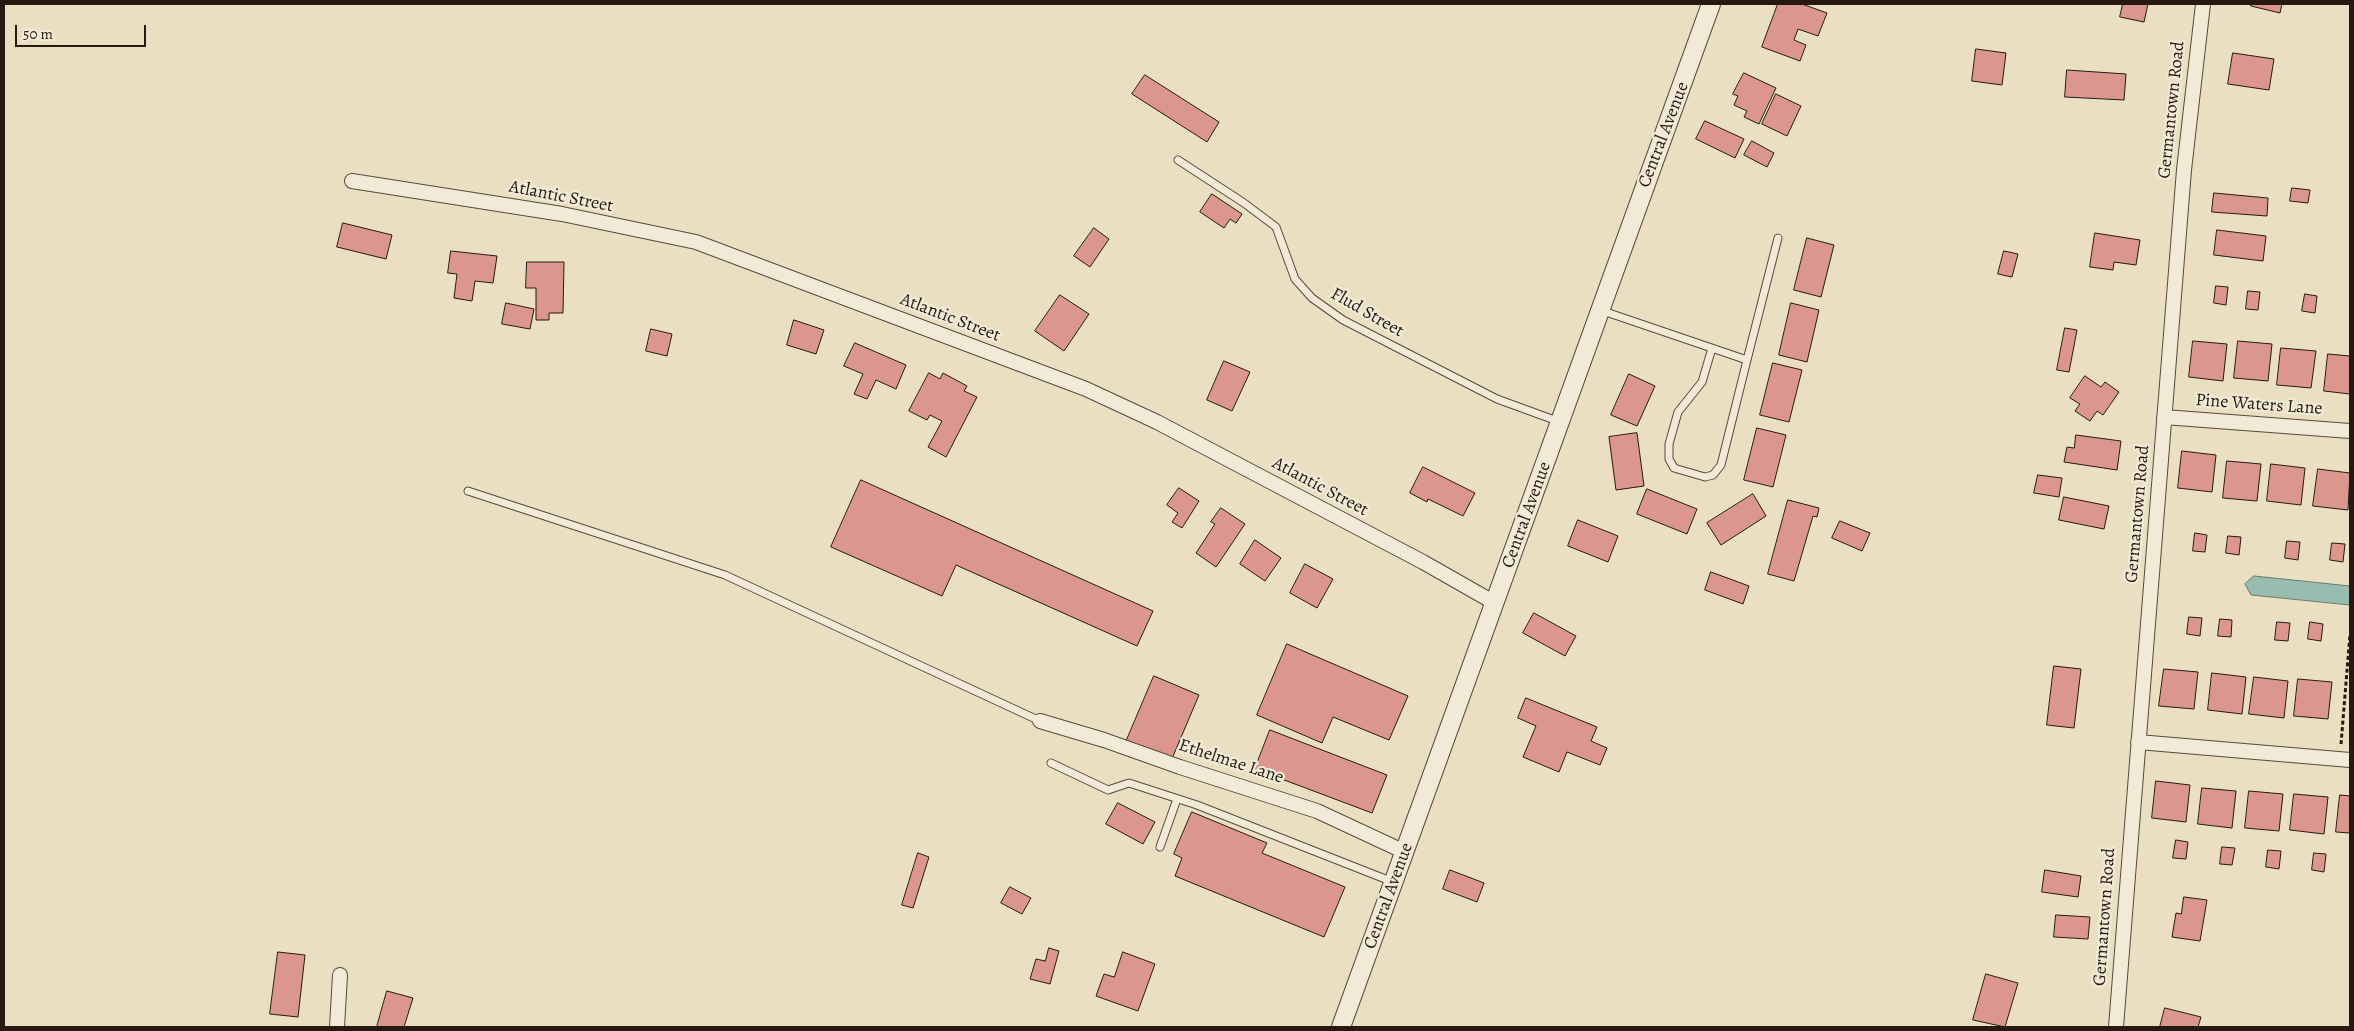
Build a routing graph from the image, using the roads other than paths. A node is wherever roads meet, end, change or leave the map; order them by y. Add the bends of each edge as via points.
1 (1711, 4) edge
2 (2203, 4) edge
3 (1178, 160) dead end
4 (352, 181) dead end
5 (1778, 238) dead end
6 (1600, 310) junction
7 (1712, 348) junction
8 (1747, 360) junction
9 (2164, 417) junction
10 (1560, 422) junction
11 (2350, 431) edge
12 (468, 491) dead end
13 (1495, 603) junction
14 (1040, 721) joint
15 (2138, 742) junction
16 (2350, 760) edge
17 (1051, 763) dead end
18 (1177, 798) junction
19 (1160, 846) dead end
20 (1405, 852) junction
21 (1394, 882) junction
22 (340, 975) dead end
23 (337, 1027) edge
24 (1341, 1027) edge
25 (2116, 1027) edge

1 - 6 street, Central Avenue
2 - 9 street, Germantown Road via 2184,170
3 - 10 lane, Flud Street via 1276,228 1296,279 1312,298 1343,320 1496,399
4 - 13 street, Atlantic Street via 562,214 696,242 715,249 1095,393 1157,422
5 - 8 lane
6 - 7 lane
6 - 10 street, Central Avenue
7 - 8 lane
7 - 8 lane via 1702,382 1678,412 1669,444 1669,459 1674,468 1705,477 1713,475 1720,465
9 - 11 street, Pine Waters Lane
9 - 15 street, Germantown Road
10 - 13 street, Central Avenue
12 - 14 lane via 725,575
13 - 20 street, Central Avenue
14 - 20 street, Ethelmae Lane via 1317,811
15 - 16 street
15 - 25 street, Germantown Road
17 - 18 lane via 1108,790 1129,783
18 - 19 lane
18 - 21 lane
20 - 21 street, Central Avenue
21 - 24 street, Central Avenue
22 - 23 street

